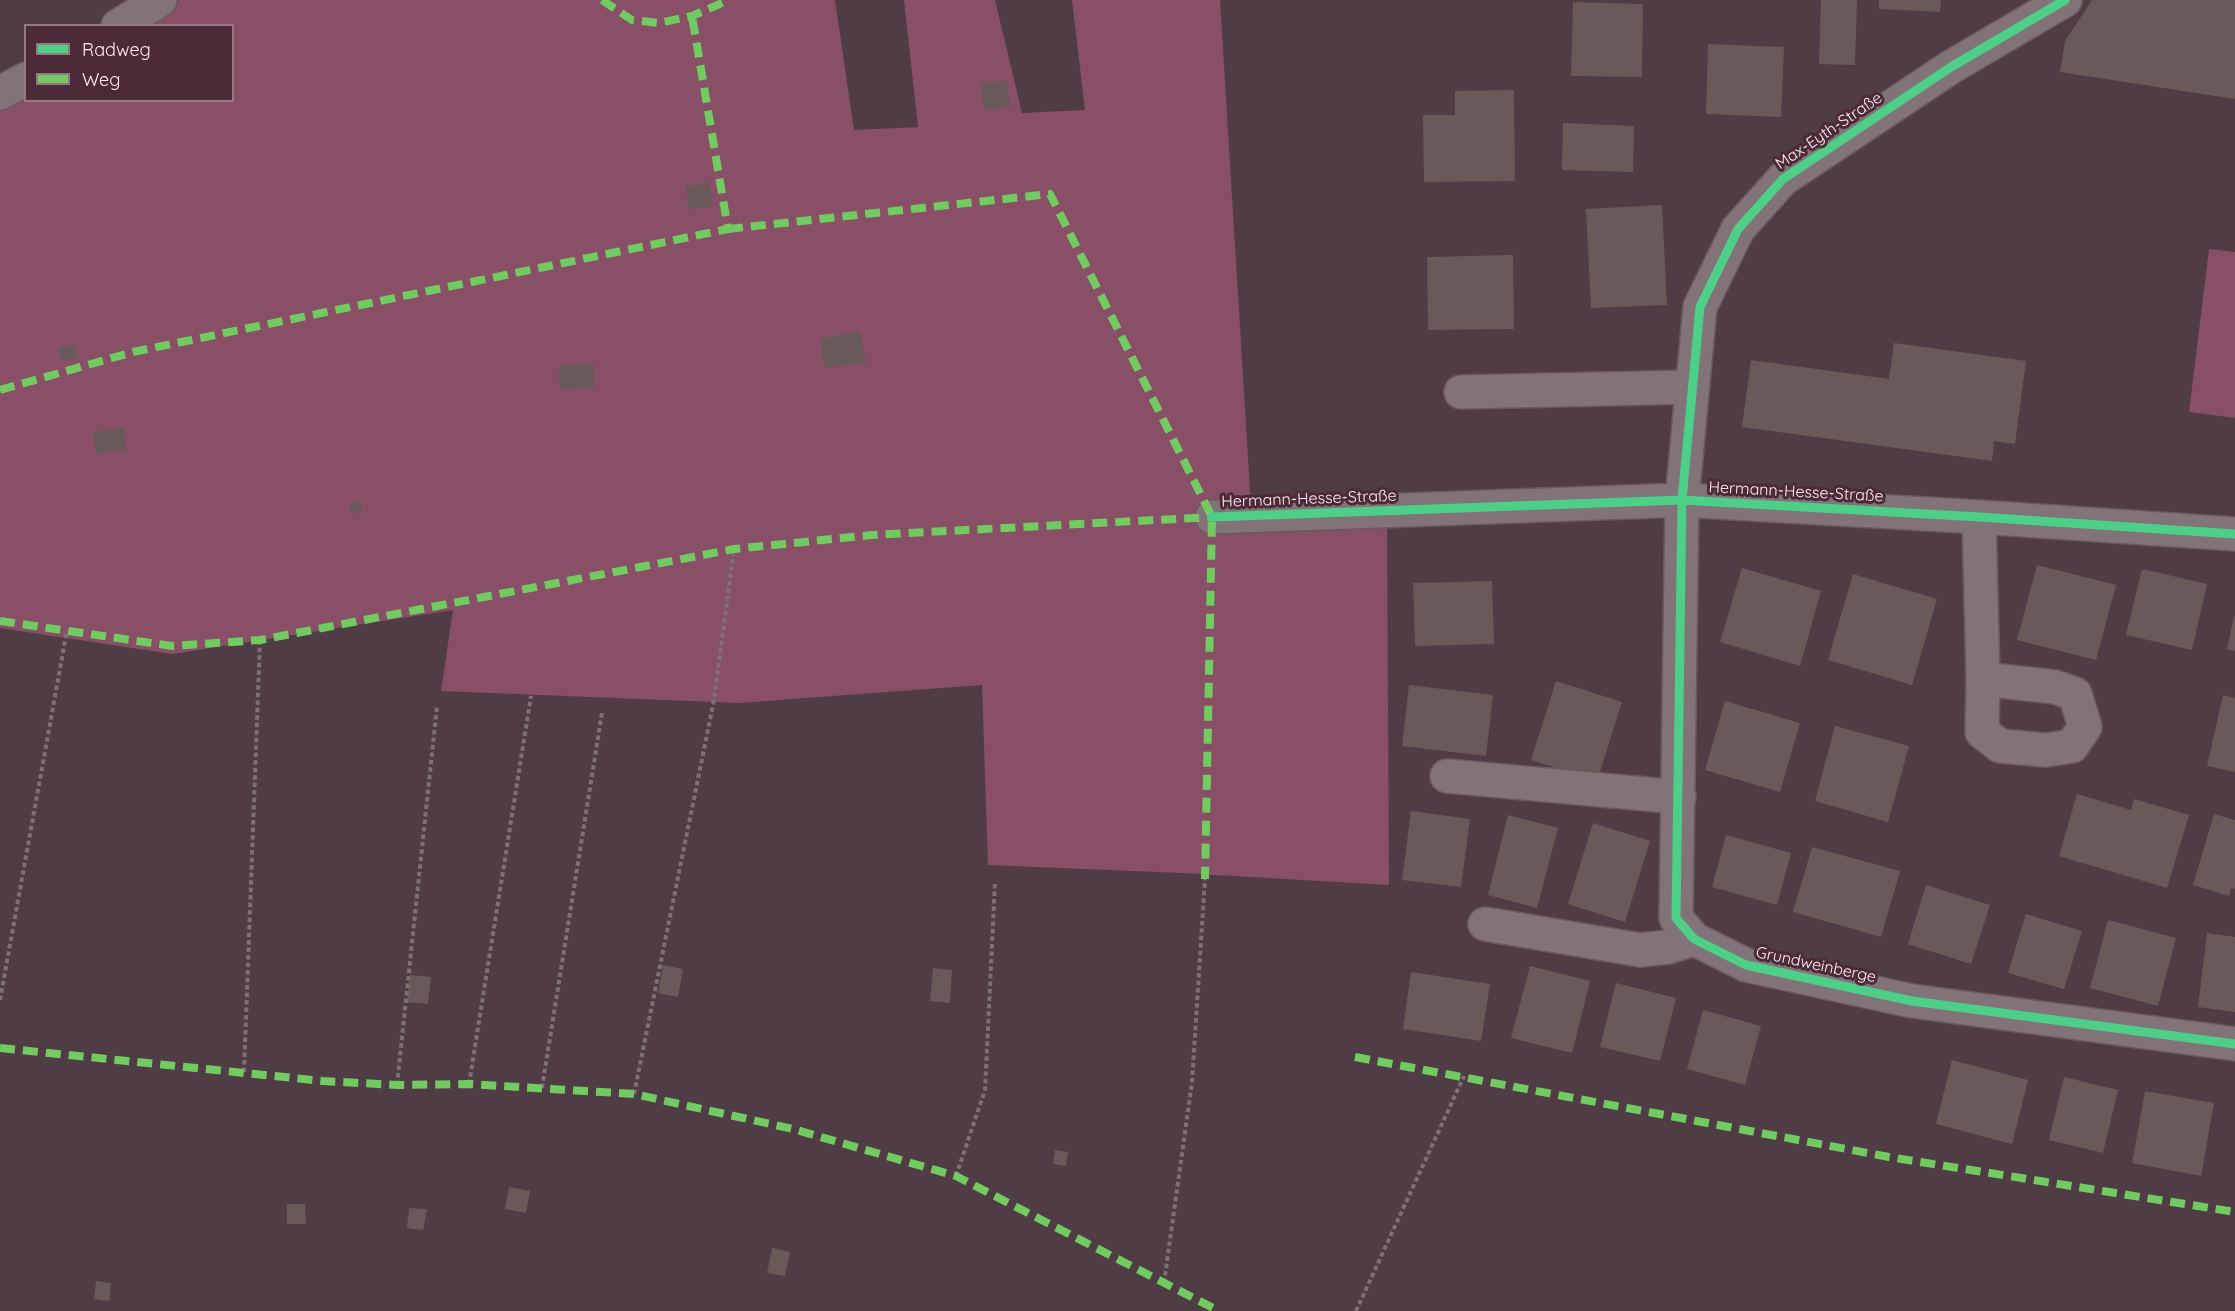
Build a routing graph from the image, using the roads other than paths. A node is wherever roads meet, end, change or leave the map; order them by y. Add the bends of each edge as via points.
1 (160, 0) edge
2 (2065, 0) edge
3 (121, 24) edge
4 (24, 80) edge
5 (0, 93) edge
6 (1693, 387) junction
7 (1461, 392) dead end
8 (1682, 501) junction
9 (1979, 517) junction
10 (1212, 518) dead end
11 (2235, 534) edge
12 (1983, 679) dead end
13 (1447, 776) dead end
14 (1678, 797) junction
15 (1485, 924) dead end
16 (1694, 939) junction
17 (2235, 1044) edge

1 - 3 street
2 - 6 street, Max-Eyth-Straße via 1951,67 1783,178 1738,229 1700,307
4 - 5 street
6 - 7 street
6 - 8 street, Max-Eyth-Straße
8 - 9 street, Hermann-Hesse-Straße
8 - 10 street, Hermann-Hesse-Straße
8 - 14 street, Grundweinberge
9 - 11 street, Hermann-Hesse-Straße
9 - 12 street
13 - 14 street
14 - 16 street, Grundweinberge via 1676,918
15 - 16 street via 1640,950
16 - 17 street, Grundweinberge via 1746,965 1912,1001

